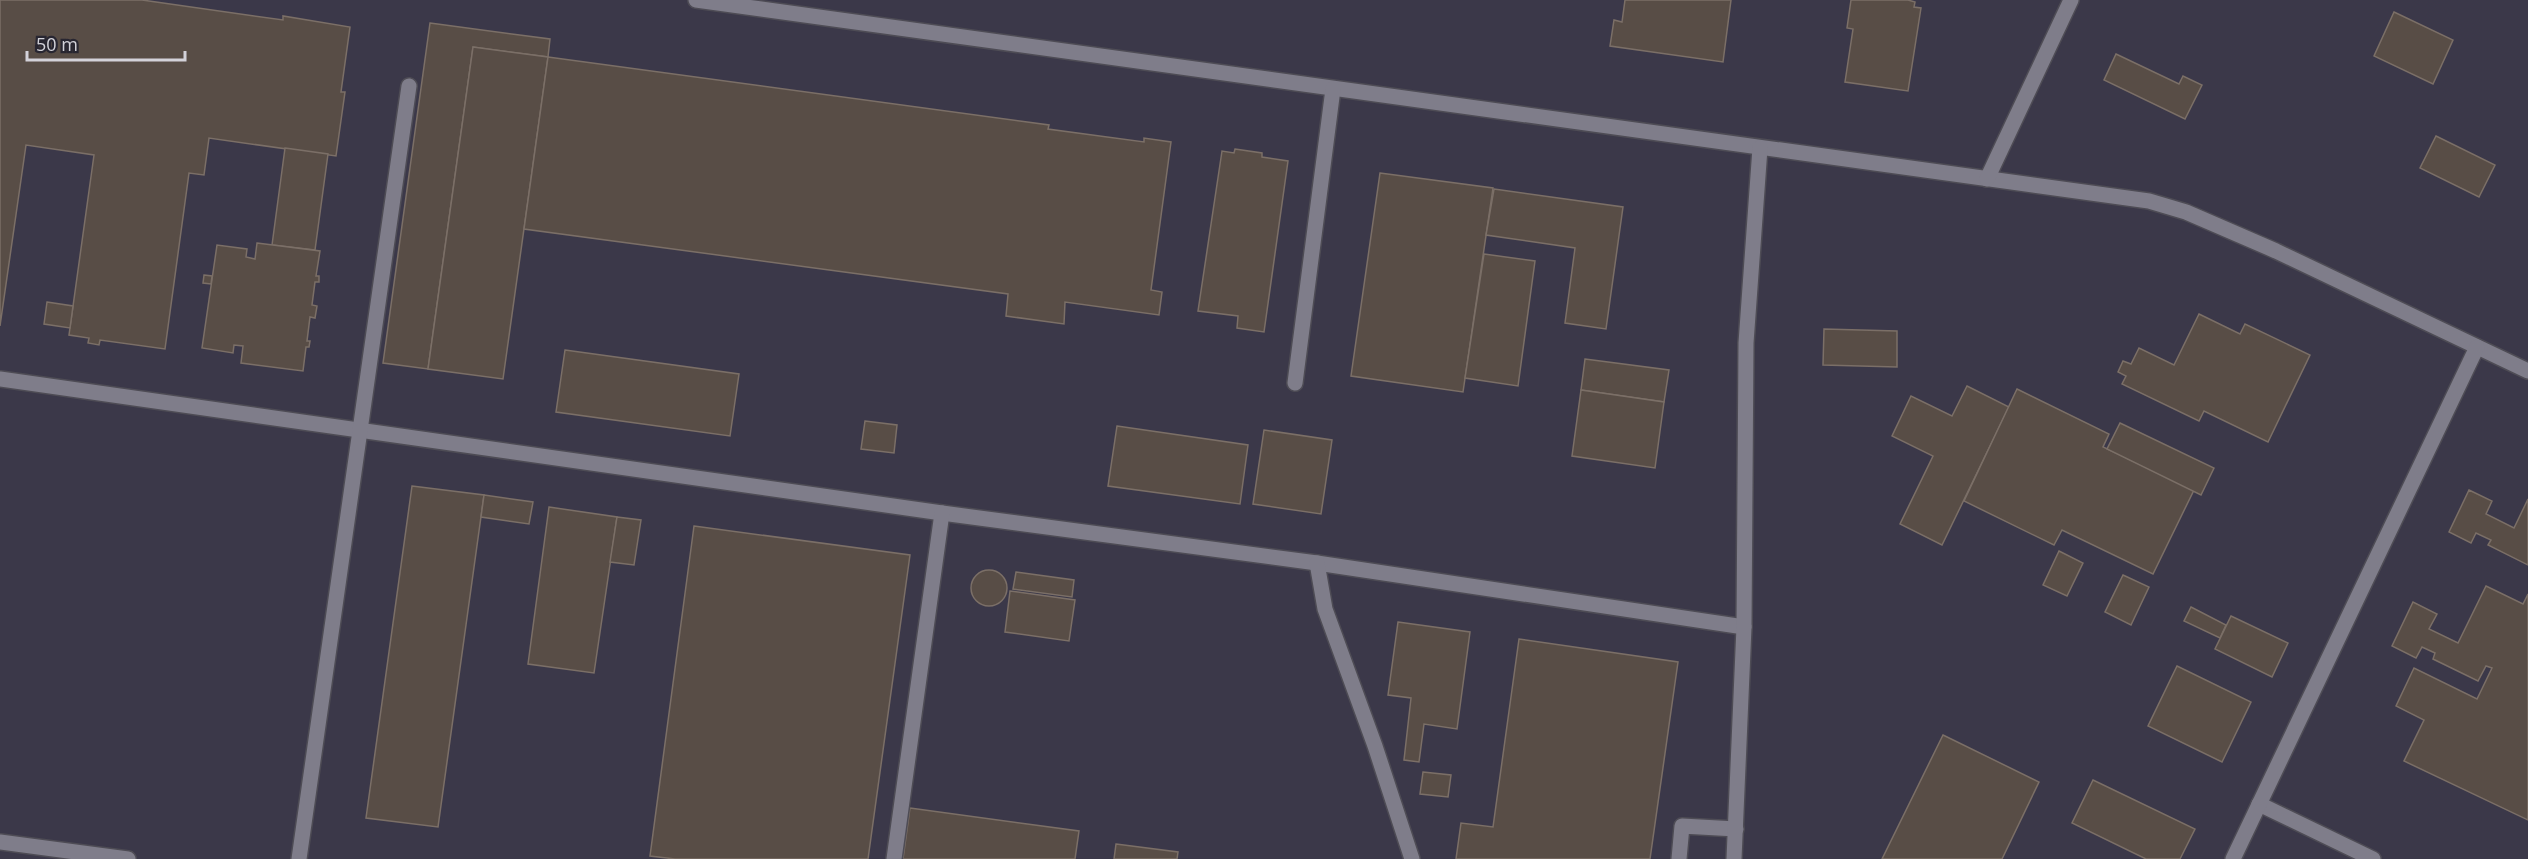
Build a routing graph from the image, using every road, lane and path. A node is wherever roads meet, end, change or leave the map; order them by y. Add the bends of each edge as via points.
1 (696, 0) edge
2 (2071, 0) edge
3 (409, 86) dead end
4 (1334, 89) junction
5 (1760, 148) junction
6 (1987, 179) junction
7 (2477, 347) junction
8 (2528, 371) edge
9 (0, 379) edge
10 (1295, 383) dead end
11 (361, 428) junction
12 (942, 513) junction
13 (1317, 563) junction
14 (1744, 627) junction
15 (2259, 804) junction
16 (1736, 829) junction
17 (0, 842) edge
18 (128, 859) edge
19 (298, 859) edge
20 (894, 859) edge
21 (1412, 859) edge
22 (1679, 859) edge
23 (1734, 859) edge
24 (2233, 859) edge
25 (2373, 859) edge

1 - 4 lane
2 - 6 lane
3 - 11 lane
4 - 5 lane
4 - 10 lane
5 - 6 lane
5 - 14 lane via 1746,343
6 - 7 lane via 2149,201 2186,212
7 - 8 lane
7 - 15 lane
9 - 11 lane
11 - 12 lane
11 - 19 lane
12 - 13 lane
12 - 20 lane
13 - 14 lane
13 - 21 lane via 1325,609
14 - 16 lane
15 - 24 lane
15 - 25 lane
16 - 22 lane via 1682,826
16 - 23 lane
17 - 18 lane

